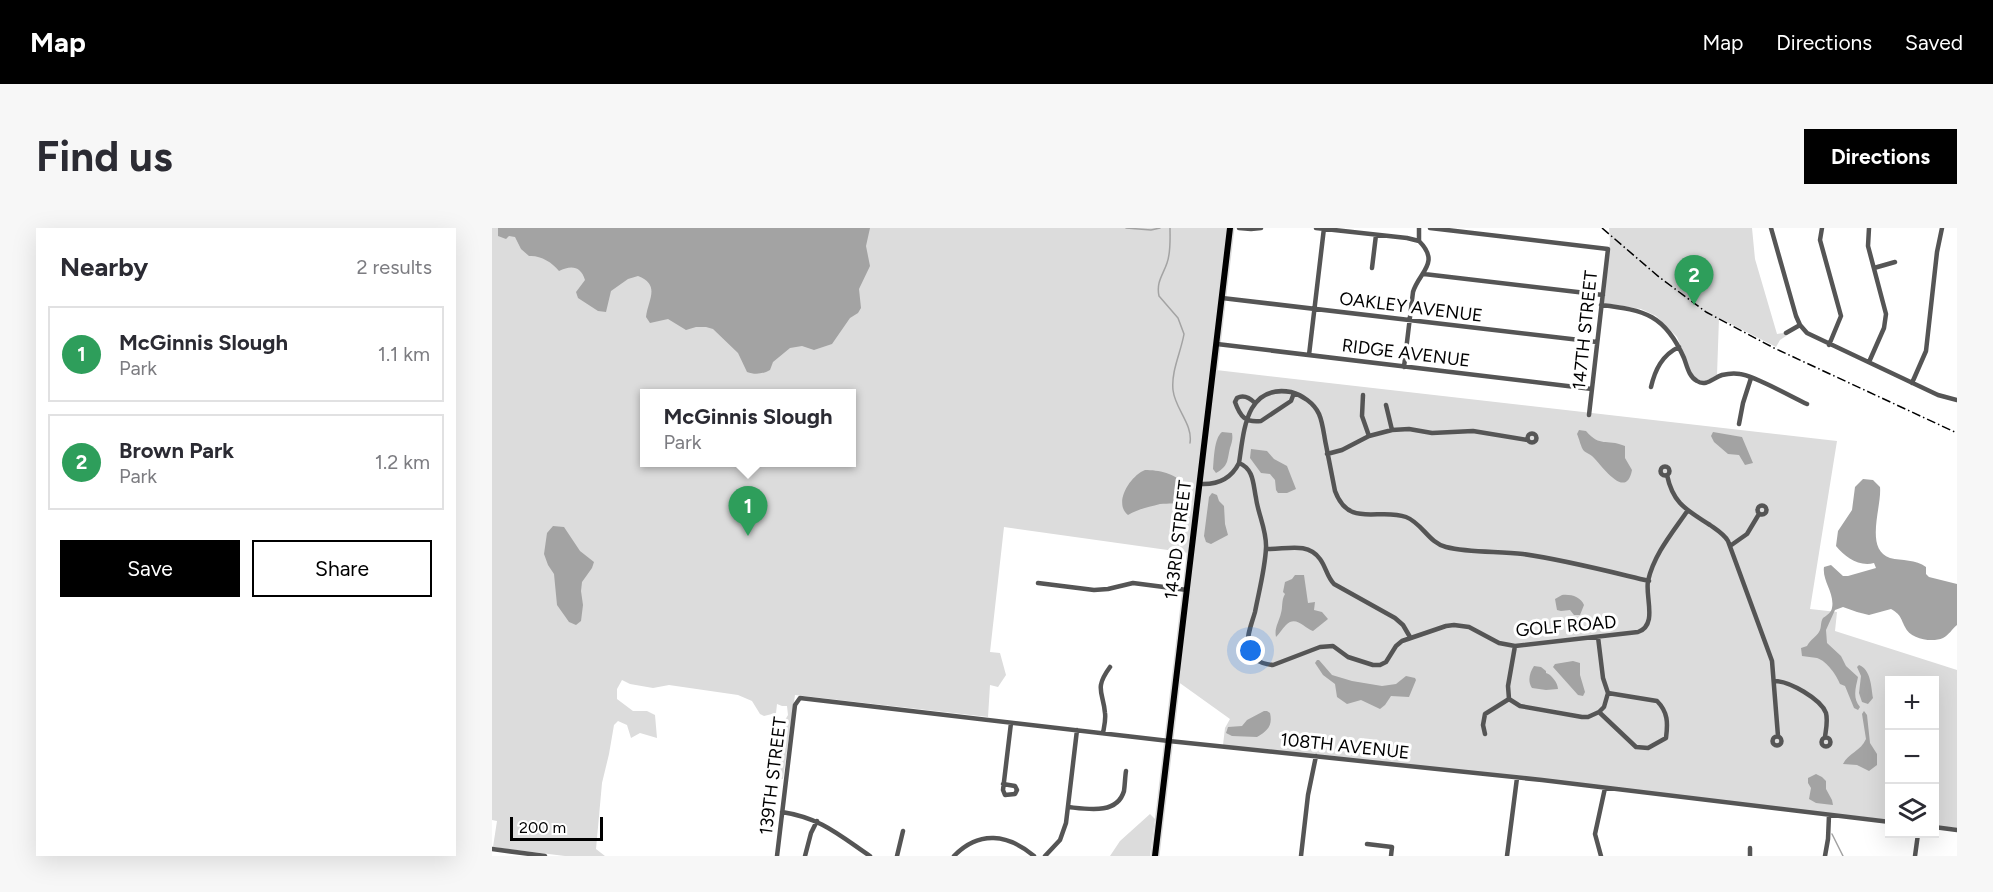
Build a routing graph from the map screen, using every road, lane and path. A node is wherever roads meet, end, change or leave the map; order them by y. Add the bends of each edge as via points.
1 (1230, 228) edge
2 (1239, 228) edge
3 (1261, 228) edge
4 (1316, 228) edge
5 (1419, 228) edge
6 (1430, 228) edge
7 (1771, 228) edge
8 (1822, 228) edge
9 (1869, 228) edge
10 (1942, 228) edge
11 (1324, 229) edge
12 (1376, 235) junction
13 (1419, 241) junction
14 (1895, 262) dead end
15 (1372, 268) dead end
16 (1874, 268) junction
17 (1424, 274) junction
18 (1602, 295) junction
19 (1222, 298) junction
20 (1601, 305) junction
21 (1314, 309) junction
22 (1409, 320) junction
23 (1800, 325) junction
24 (1786, 333) dead end
25 (1597, 342) junction
26 (1217, 344) junction
27 (1829, 345) junction
28 (1679, 347) junction
29 (1310, 355) junction
30 (1869, 362) junction
31 (1404, 367) junction
32 (1751, 378) junction
33 (1912, 383) junction
34 (1651, 387) dead end
35 (1592, 389) junction
36 (1294, 393) junction
37 (1363, 395) dead end
38 (1957, 400) edge
39 (1255, 403) junction
40 (1806, 404) dead end
41 (1386, 405) dead end
42 (1589, 415) dead end
43 (1246, 421) junction
44 (1739, 424) dead end
45 (1392, 430) junction
46 (1369, 436) junction
47 (1528, 440) dead end
48 (1327, 454) junction
49 (1239, 463) junction
50 (1667, 475) dead end
51 (1200, 484) junction
52 (1688, 510) junction
53 (1759, 514) dead end
54 (1730, 546) junction
55 (1266, 549) junction
56 (1648, 581) junction
57 (1038, 583) dead end
58 (1187, 590) junction
59 (1410, 637) junction
60 (1598, 637) junction
61 (1515, 646) junction
62 (1110, 667) dead end
63 (1775, 681) junction
64 (1608, 693) junction
65 (798, 699) joint
66 (1509, 699) junction
67 (1599, 712) junction
68 (1011, 723) junction
69 (1077, 730) junction
70 (1103, 733) junction
71 (1485, 734) dead end
72 (1778, 736) dead end
73 (1825, 737) dead end
74 (1169, 741) junction
75 (1316, 756) junction
76 (1126, 771) dead end
77 (1517, 778) junction
78 (1004, 784) dead end
79 (1605, 788) junction
80 (1068, 807) junction
81 (782, 812) junction
82 (1829, 815) junction
83 (817, 821) junction
84 (1885, 821) edge
85 (1939, 828) edge
86 (1957, 830) edge
87 (903, 831) dead end
88 (1917, 838) edge
89 (1367, 844) dead end
90 (1750, 848) dead end
91 (492, 849) edge
92 (862, 851) junction
93 (545, 856) edge
94 (777, 856) edge
95 (805, 856) edge
96 (859, 856) edge
97 (870, 856) edge
98 (897, 856) edge
99 (954, 856) edge
100 (1034, 856) edge
101 (1045, 856) edge
102 (1155, 856) edge
103 (1302, 856) edge
104 (1391, 856) edge
105 (1507, 856) edge
106 (1601, 856) edge
107 (1750, 856) edge
108 (1825, 856) edge
109 (1915, 856) edge

1 - 19 main road, 143RD STREET
2 - 3 street
4 - 11 street
5 - 13 street
6 - 18 street, 147TH STREET via 1608,249
7 - 23 street
8 - 27 street via 1820,240 1840,316
9 - 16 street via 1868,246
10 - 33 street via 1926,351
11 - 12 street
11 - 21 street
12 - 13 street
12 - 15 street
13 - 17 street via 1428,255
14 - 16 street
16 - 30 street via 1886,319
17 - 18 street
17 - 22 street via 1413,292
18 - 20 street, 147TH STREET
19 - 21 street, OAKLEY AVENUE
19 - 26 main road, 143RD STREET
20 - 25 street, 147TH STREET
20 - 28 street via 1637,310 1656,318
21 - 22 street, OAKLEY AVENUE
21 - 29 street
22 - 25 street, OAKLEY AVENUE
22 - 31 street
23 - 24 street
23 - 27 street
25 - 35 street, 147TH STREET
26 - 29 street, RIDGE AVENUE
26 - 51 main road, 143RD STREET
27 - 30 street
28 - 32 street via 1691,376 1698,382 1707,383 1723,375
28 - 34 street via 1661,361
29 - 31 street, RIDGE AVENUE
30 - 33 street
31 - 35 street, RIDGE AVENUE
32 - 40 street
32 - 44 street
33 - 38 street
35 - 42 street, 147TH STREET
36 - 39 street via 1279,391
36 - 43 street via 1291,401 1261,421
36 - 48 street via 1306,399 1319,414
37 - 46 street via 1362,416
39 - 43 street
39 - 43 street via 1248,397 1236,400
41 - 45 street
43 - 49 street
45 - 46 street
45 - 47 street via 1473,431
46 - 48 street
48 - 56 street via 1338,497 1354,512 1406,517 1446,547 1522,554
49 - 51 street via 1226,480
49 - 55 street, GOLF ROAD via 1252,473
50 - 52 street via 1674,498
51 - 58 main road, 143RD STREET
52 - 54 street via 1725,536
52 - 56 street via 1657,556
53 - 54 street via 1747,534
54 - 63 street via 1772,661
55 - 59 street via 1297,547 1310,551 1320,559 1330,581 1395,618
55 - 59 street, GOLF ROAD via 1248,640 1250,653 1259,662 1273,665 1332,646 1348,657 1380,665
56 - 60 street, GOLF ROAD via 1650,616 1646,628
57 - 58 street via 1094,590 1138,583
58 - 74 main road, 143RD STREET
59 - 61 street, GOLF ROAD via 1446,626 1462,626
60 - 61 street, GOLF ROAD
60 - 64 street
61 - 66 street
62 - 70 street via 1100,685 1105,713
63 - 72 street
63 - 73 street via 1788,682 1824,709
64 - 67 street
64 - 67 street via 1657,701 1666,713 1666,738 1648,748 1636,747
65 - 68 street, 108TH AVENUE
65 - 81 street, 139TH STREET
66 - 67 street via 1520,706 1582,717
66 - 71 street via 1485,714
68 - 69 street, 108TH AVENUE
68 - 78 street
69 - 70 street, 108TH AVENUE
69 - 80 street
70 - 74 street, 108TH AVENUE
74 - 75 street, 108TH AVENUE
74 - 102 main road, 143RD STREET
75 - 77 street, 108TH AVENUE
75 - 103 street
76 - 80 street via 1124,790 1108,808
77 - 79 street, 108TH AVENUE
77 - 105 street
79 - 82 street, 108TH AVENUE
79 - 106 street via 1595,834
80 - 101 street via 1064,832
81 - 83 street
81 - 94 street, 139TH STREET
82 - 84 street, 108TH AVENUE
82 - 108 street
83 - 92 street
83 - 95 street
85 - 86 street
87 - 98 street
88 - 109 street
89 - 104 street via 1392,847
90 - 107 street
91 - 93 street
92 - 96 street
92 - 97 street
99 - 100 street via 981,838 1017,843

